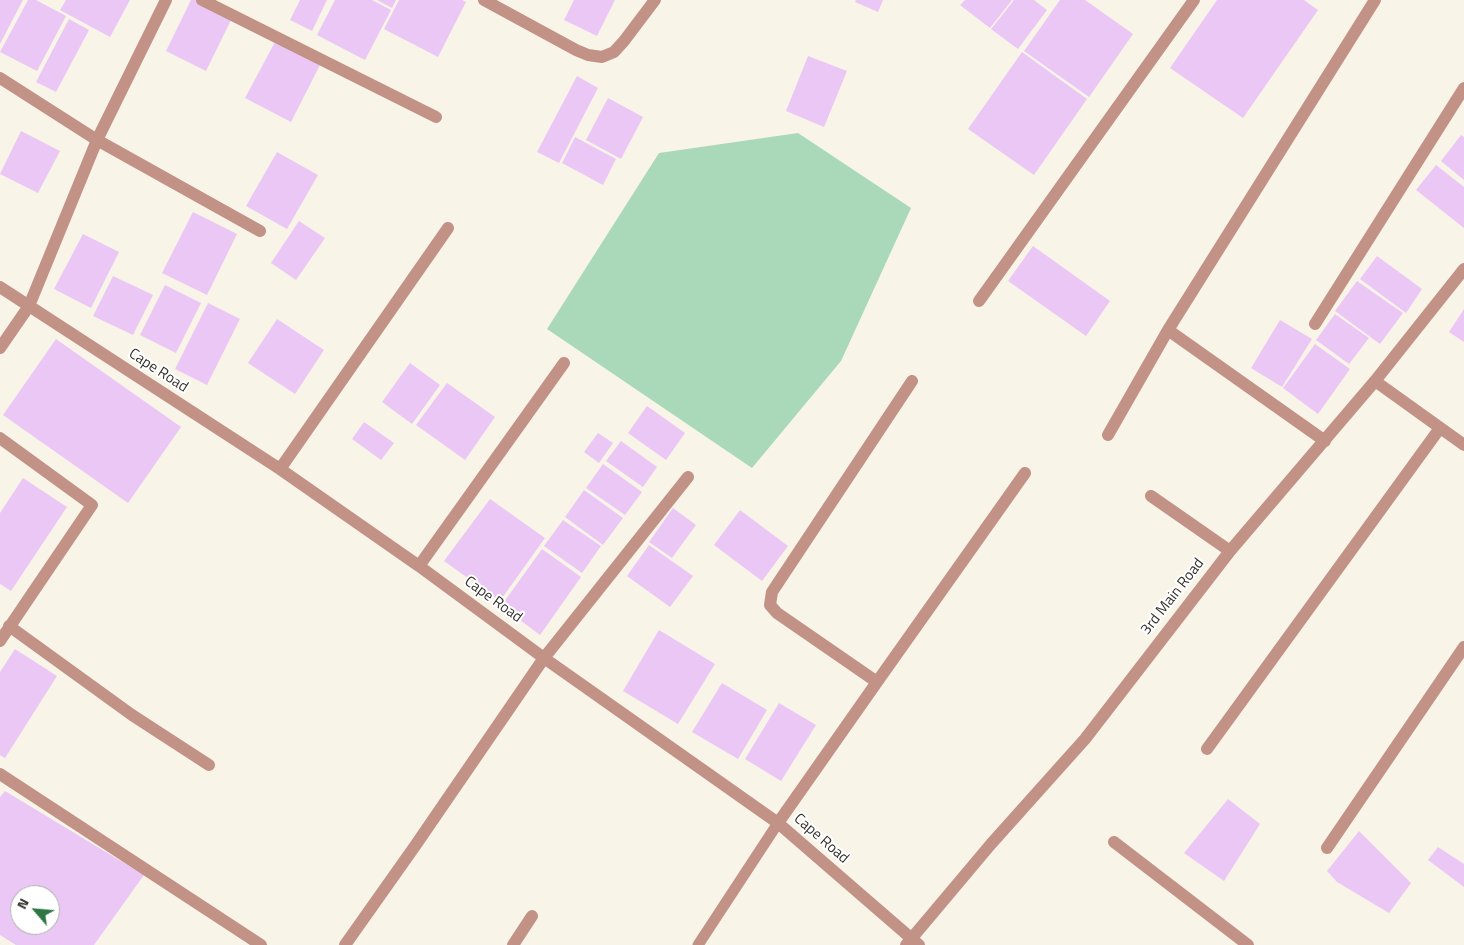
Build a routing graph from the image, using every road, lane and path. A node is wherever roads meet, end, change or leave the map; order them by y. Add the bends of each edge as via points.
1 (166, 0) edge
2 (202, 0) edge
3 (484, 0) edge
4 (654, 0) edge
5 (1194, 0) edge
6 (1375, 0) edge
7 (0, 78) edge
8 (1464, 88) edge
9 (436, 117) dead end
10 (97, 140) junction
11 (448, 228) dead end
12 (260, 231) dead end
13 (1464, 268) edge
14 (0, 287) edge
15 (979, 302) dead end
16 (29, 306) junction
17 (1315, 324) dead end
18 (1168, 330) junction
19 (0, 348) edge
20 (564, 363) dead end
21 (912, 381) dead end
22 (1375, 381) junction
23 (1440, 428) junction
24 (1108, 436) dead end
25 (0, 438) edge
26 (1326, 441) junction
27 (1464, 445) edge
28 (280, 469) junction
29 (1026, 474) dead end
30 (688, 477) dead end
31 (1151, 496) dead end
32 (1230, 551) junction
33 (419, 566) junction
34 (9, 626) junction
35 (0, 641) edge
36 (1464, 647) edge
37 (544, 658) junction
38 (876, 682) junction
39 (1207, 749) dead end
40 (209, 765) dead end
41 (0, 774) edge
42 (778, 823) junction
43 (1114, 842) dead end
44 (1327, 848) dead end
45 (532, 916) dead end
46 (912, 943) edge
47 (261, 945) edge
48 (345, 945) edge
49 (513, 945) edge
50 (698, 945) edge
51 (1248, 945) edge

1 - 10 street
2 - 9 street
3 - 4 street via 576,50 602,57 614,52
5 - 15 street
6 - 18 street
7 - 10 street
8 - 17 street
10 - 12 street
10 - 16 street
11 - 28 street
13 - 22 street, 3rd Main Road
14 - 16 street, Cape Road
16 - 19 street
16 - 28 street, Cape Road
18 - 24 street
18 - 26 street
20 - 33 street
21 - 38 street via 772,592 770,605
22 - 23 street
22 - 26 street, 3rd Main Road
23 - 27 street
23 - 39 street
25 - 34 street via 92,504
26 - 32 street, 3rd Main Road
28 - 33 street, Cape Road
29 - 38 street
30 - 37 street
31 - 32 street
32 - 46 street, 3rd Main Road via 1084,739 991,844
33 - 37 street, Cape Road
34 - 35 street
34 - 40 street via 132,715
36 - 44 street
37 - 42 street, Cape Road
37 - 48 street
38 - 42 street
41 - 47 street
42 - 46 street, Cape Road
42 - 50 lane
43 - 51 street
45 - 49 street

